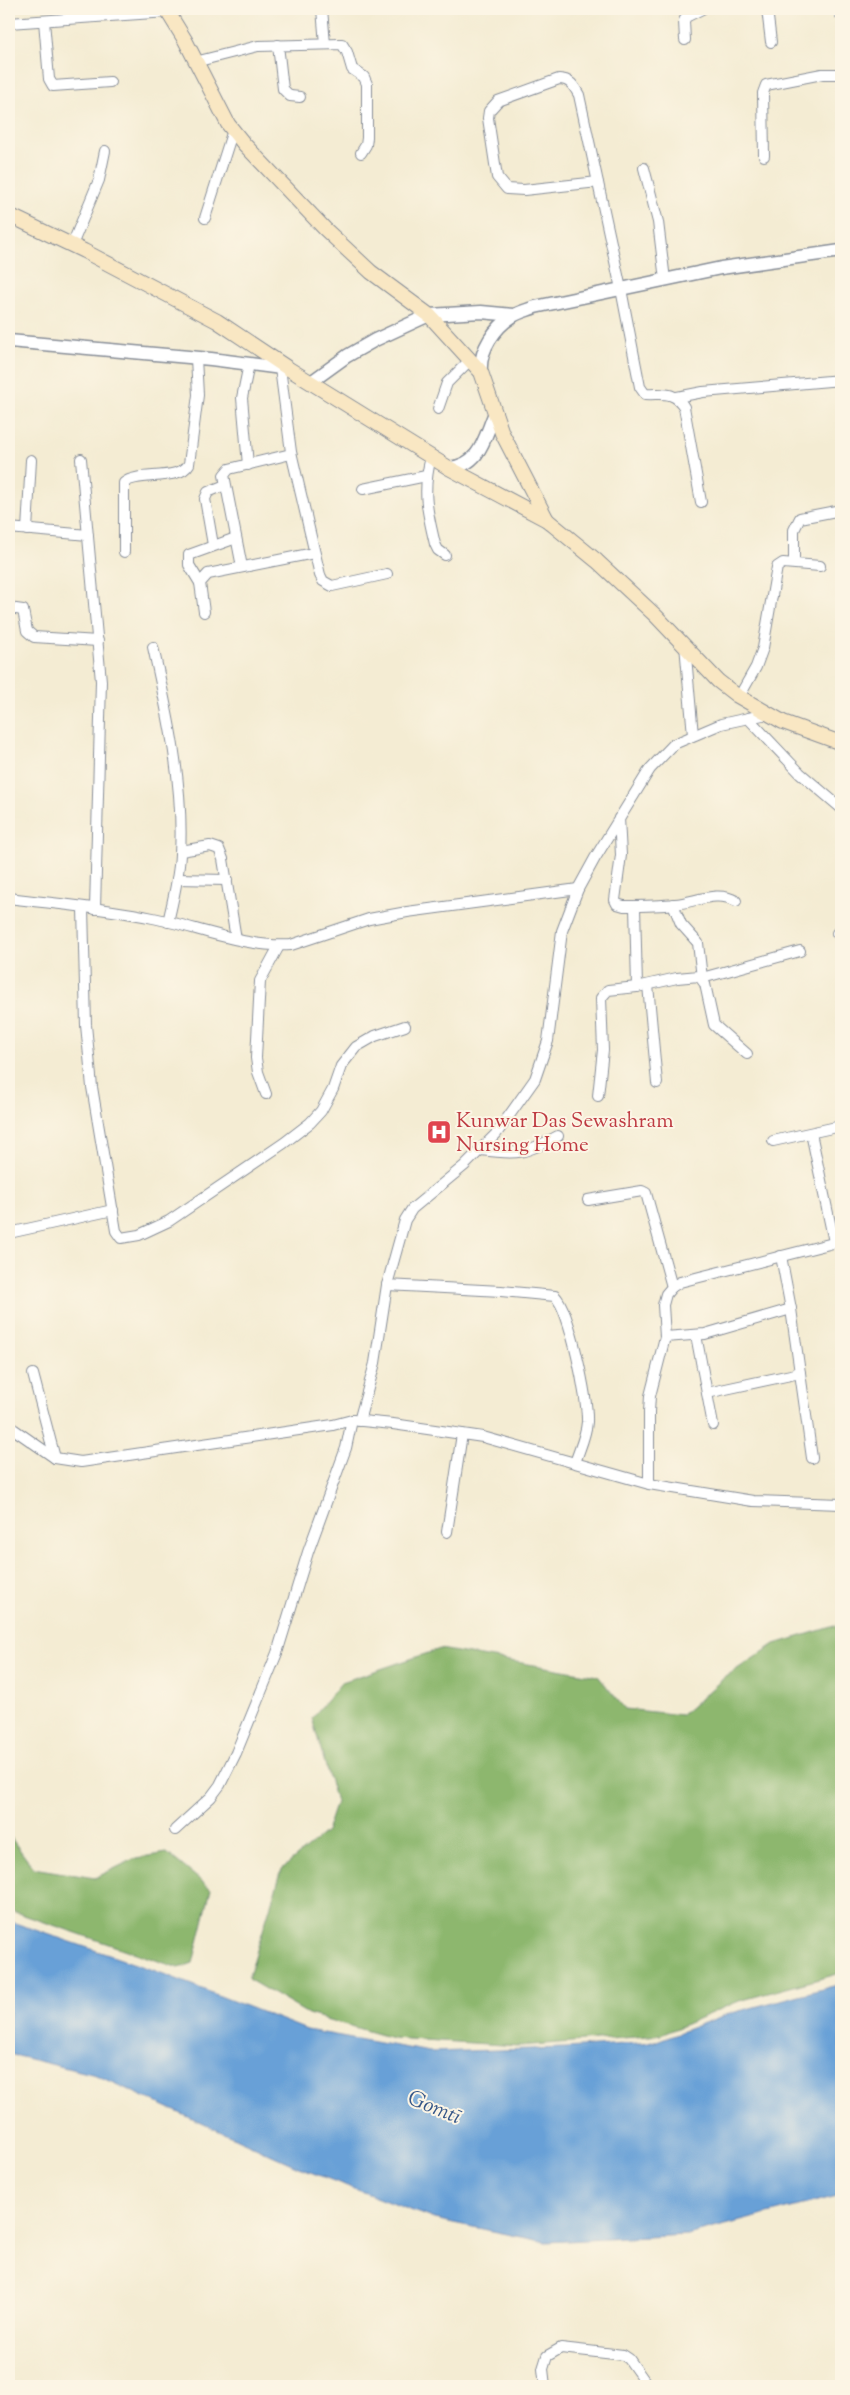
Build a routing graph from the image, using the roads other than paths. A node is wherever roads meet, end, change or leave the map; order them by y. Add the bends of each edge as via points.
1 (322, 9) edge
2 (702, 9) edge
3 (767, 9) edge
4 (167, 10) edge
5 (44, 20) junction
6 (9, 23) edge
7 (685, 40) dead end
8 (771, 42) dead end
9 (325, 44) junction
10 (278, 46) junction
11 (195, 62) junction
12 (841, 74) edge
13 (110, 82) dead end
14 (300, 97) dead end
15 (232, 130) junction
16 (105, 151) dead end
17 (361, 153) dead end
18 (764, 156) dead end
19 (644, 168) dead end
20 (598, 182) junction
21 (9, 215) edge
22 (205, 218) dead end
23 (72, 245) junction
24 (841, 251) edge
25 (665, 280) junction
26 (622, 289) junction
27 (429, 315) junction
28 (514, 315) junction
29 (9, 341) edge
30 (196, 358) junction
31 (471, 359) junction
32 (249, 364) junction
33 (285, 368) junction
34 (481, 372) junction
35 (841, 380) edge
36 (311, 382) junction
37 (677, 396) junction
38 (438, 409) dead end
39 (495, 413) junction
40 (291, 454) junction
41 (431, 457) junction
42 (81, 459) dead end
43 (31, 460) dead end
44 (248, 464) junction
45 (449, 468) junction
46 (426, 476) junction
47 (224, 485) junction
48 (363, 489) dead end
49 (701, 502) dead end
50 (841, 510) edge
51 (547, 520) junction
52 (9, 528) edge
53 (27, 530) junction
54 (88, 535) junction
55 (236, 538) junction
56 (213, 545) junction
57 (124, 552) dead end
58 (314, 553) junction
59 (445, 555) dead end
60 (794, 563) junction
61 (820, 566) dead end
62 (242, 567) junction
63 (387, 574) dead end
64 (200, 583) junction
65 (9, 608) edge
66 (204, 612) dead end
67 (98, 641) junction
68 (685, 645) junction
69 (153, 646) dead end
70 (740, 697) junction
71 (767, 714) junction
72 (748, 718) junction
73 (693, 735) junction
74 (841, 743) edge
75 (841, 808) edge
76 (619, 818) junction
77 (180, 851) junction
78 (177, 879) junction
79 (226, 880) junction
80 (578, 889) junction
81 (9, 898) edge
82 (736, 901) dead end
83 (673, 904) junction
84 (636, 906) junction
85 (83, 908) junction
86 (95, 909) junction
87 (168, 922) junction
88 (236, 938) junction
89 (279, 946) junction
90 (800, 951) dead end
91 (702, 978) junction
92 (648, 985) junction
93 (637, 987) junction
94 (405, 1026) dead end
95 (747, 1054) dead end
96 (657, 1083) dead end
97 (266, 1094) dead end
98 (598, 1096) dead end
99 (841, 1126) edge
100 (811, 1133) junction
101 (558, 1136) dead end
102 (772, 1141) dead end
103 (481, 1150) junction
104 (588, 1200) dead end
105 (113, 1210) junction
106 (9, 1233) edge
107 (838, 1242) edge
108 (781, 1256) junction
109 (387, 1286) junction
110 (672, 1287) junction
111 (791, 1309) junction
112 (696, 1335) junction
113 (665, 1337) junction
114 (800, 1373) junction
115 (32, 1374) dead end
116 (707, 1393) junction
117 (355, 1421) junction
118 (713, 1425) dead end
119 (9, 1426) edge
120 (462, 1434) junction
121 (55, 1458) junction
122 (812, 1458) dead end
123 (575, 1463) junction
124 (649, 1484) junction
125 (841, 1504) edge
126 (447, 1532) dead end
127 (175, 1830) dead end
128 (545, 2386) edge
129 (648, 2386) edge

1 - 9 street
2 - 7 street via 686,17
3 - 8 street
4 - 5 street
4 - 11 main road
5 - 6 street
5 - 13 street via 49,79 53,86
9 - 10 street
9 - 17 street via 345,46 352,69 367,81 367,138
10 - 11 street via 236,50
10 - 14 street via 283,89 290,96
11 - 15 main road
12 - 18 street via 822,74 766,85 763,93
15 - 22 street
15 - 27 main road via 325,229 371,272
16 - 23 street via 99,180
19 - 25 street via 658,222
20 - 20 street via 507,189 497,177 488,118 493,105 559,79 572,83 579,95
20 - 26 street
21 - 23 main road
23 - 33 main road via 217,321
24 - 25 street via 722,268
25 - 26 street
26 - 28 street via 535,307
26 - 37 street via 642,392
27 - 28 street via 482,312
27 - 31 main road
27 - 36 street via 368,344
28 - 34 street via 496,330 486,346 480,363
29 - 30 street
30 - 32 street
30 - 57 street via 198,395 189,464 181,471 129,479 124,483
31 - 34 main road
31 - 38 street via 447,383
32 - 33 street
32 - 44 street via 242,398
33 - 36 main road
33 - 40 street
34 - 39 main road
35 - 37 street
36 - 41 main road
37 - 49 street via 687,416
39 - 45 street via 484,446 475,458
39 - 51 main road via 513,457
40 - 44 street
40 - 58 street
41 - 45 main road
41 - 46 street
42 - 54 street
43 - 53 street
44 - 47 street via 226,471
45 - 51 main road
46 - 48 street
46 - 59 street via 426,503 433,535 438,550
47 - 55 street
47 - 56 street via 208,492 205,499
50 - 60 street via 800,518 794,530
51 - 68 main road via 597,561
52 - 53 street
53 - 54 street
54 - 67 street
55 - 56 street
55 - 62 street
56 - 64 street via 189,555 189,565
58 - 62 street
58 - 63 street via 323,581 332,586
60 - 61 street
60 - 70 street via 783,563 775,572 763,648
62 - 64 street via 208,574
64 - 66 street
65 - 67 street via 23,610 27,631 34,637
67 - 86 street via 100,705
68 - 70 main road via 718,681
68 - 73 street
69 - 77 street via 171,737
70 - 71 main road
71 - 72 street
71 - 74 main road
72 - 73 street
72 - 75 street via 800,774
73 - 76 street via 674,744 662,755
76 - 80 street
76 - 84 street via 622,855 615,900 620,906
77 - 78 street
77 - 79 street via 216,847 221,853
78 - 79 street
78 - 87 street
79 - 88 street
80 - 89 street via 369,919
80 - 103 street via 562,931 543,1061 523,1098
81 - 85 street
82 - 83 street via 717,896
83 - 84 street
83 - 91 street via 681,924 698,944
84 - 93 street
85 - 86 street
85 - 105 street via 86,1024
86 - 87 street
87 - 88 street
88 - 89 street
89 - 97 street via 260,981 256,1058
90 - 91 street
91 - 92 street via 696,975
91 - 95 street via 714,1025
92 - 93 street
92 - 96 street
93 - 98 street via 608,990 603,994 603,1050
94 - 105 street via 375,1036 356,1047 341,1066 327,1102 310,1123 170,1221 139,1236 121,1238 116,1231
99 - 100 street
100 - 102 street
100 - 107 street
101 - 103 street via 517,1154
103 - 109 street via 408,1214 400,1231
104 - 110 street via 646,1193
105 - 106 street
107 - 108 street
108 - 110 street via 680,1282
108 - 111 street
109 - 117 street via 375,1363
109 - 123 street via 555,1296 578,1359 586,1403 584,1434
110 - 113 street via 663,1305
111 - 112 street
111 - 114 street
112 - 113 street
112 - 116 street
113 - 124 street via 650,1396
114 - 116 street
114 - 122 street
115 - 121 street
116 - 118 street
117 - 120 street
117 - 121 street via 81,1462
117 - 127 street via 308,1552 277,1653 236,1754 211,1797
119 - 121 street
120 - 123 street
120 - 126 street
123 - 124 street
124 - 125 street via 753,1501
128 - 129 street via 543,2369 547,2356 561,2348 623,2355

